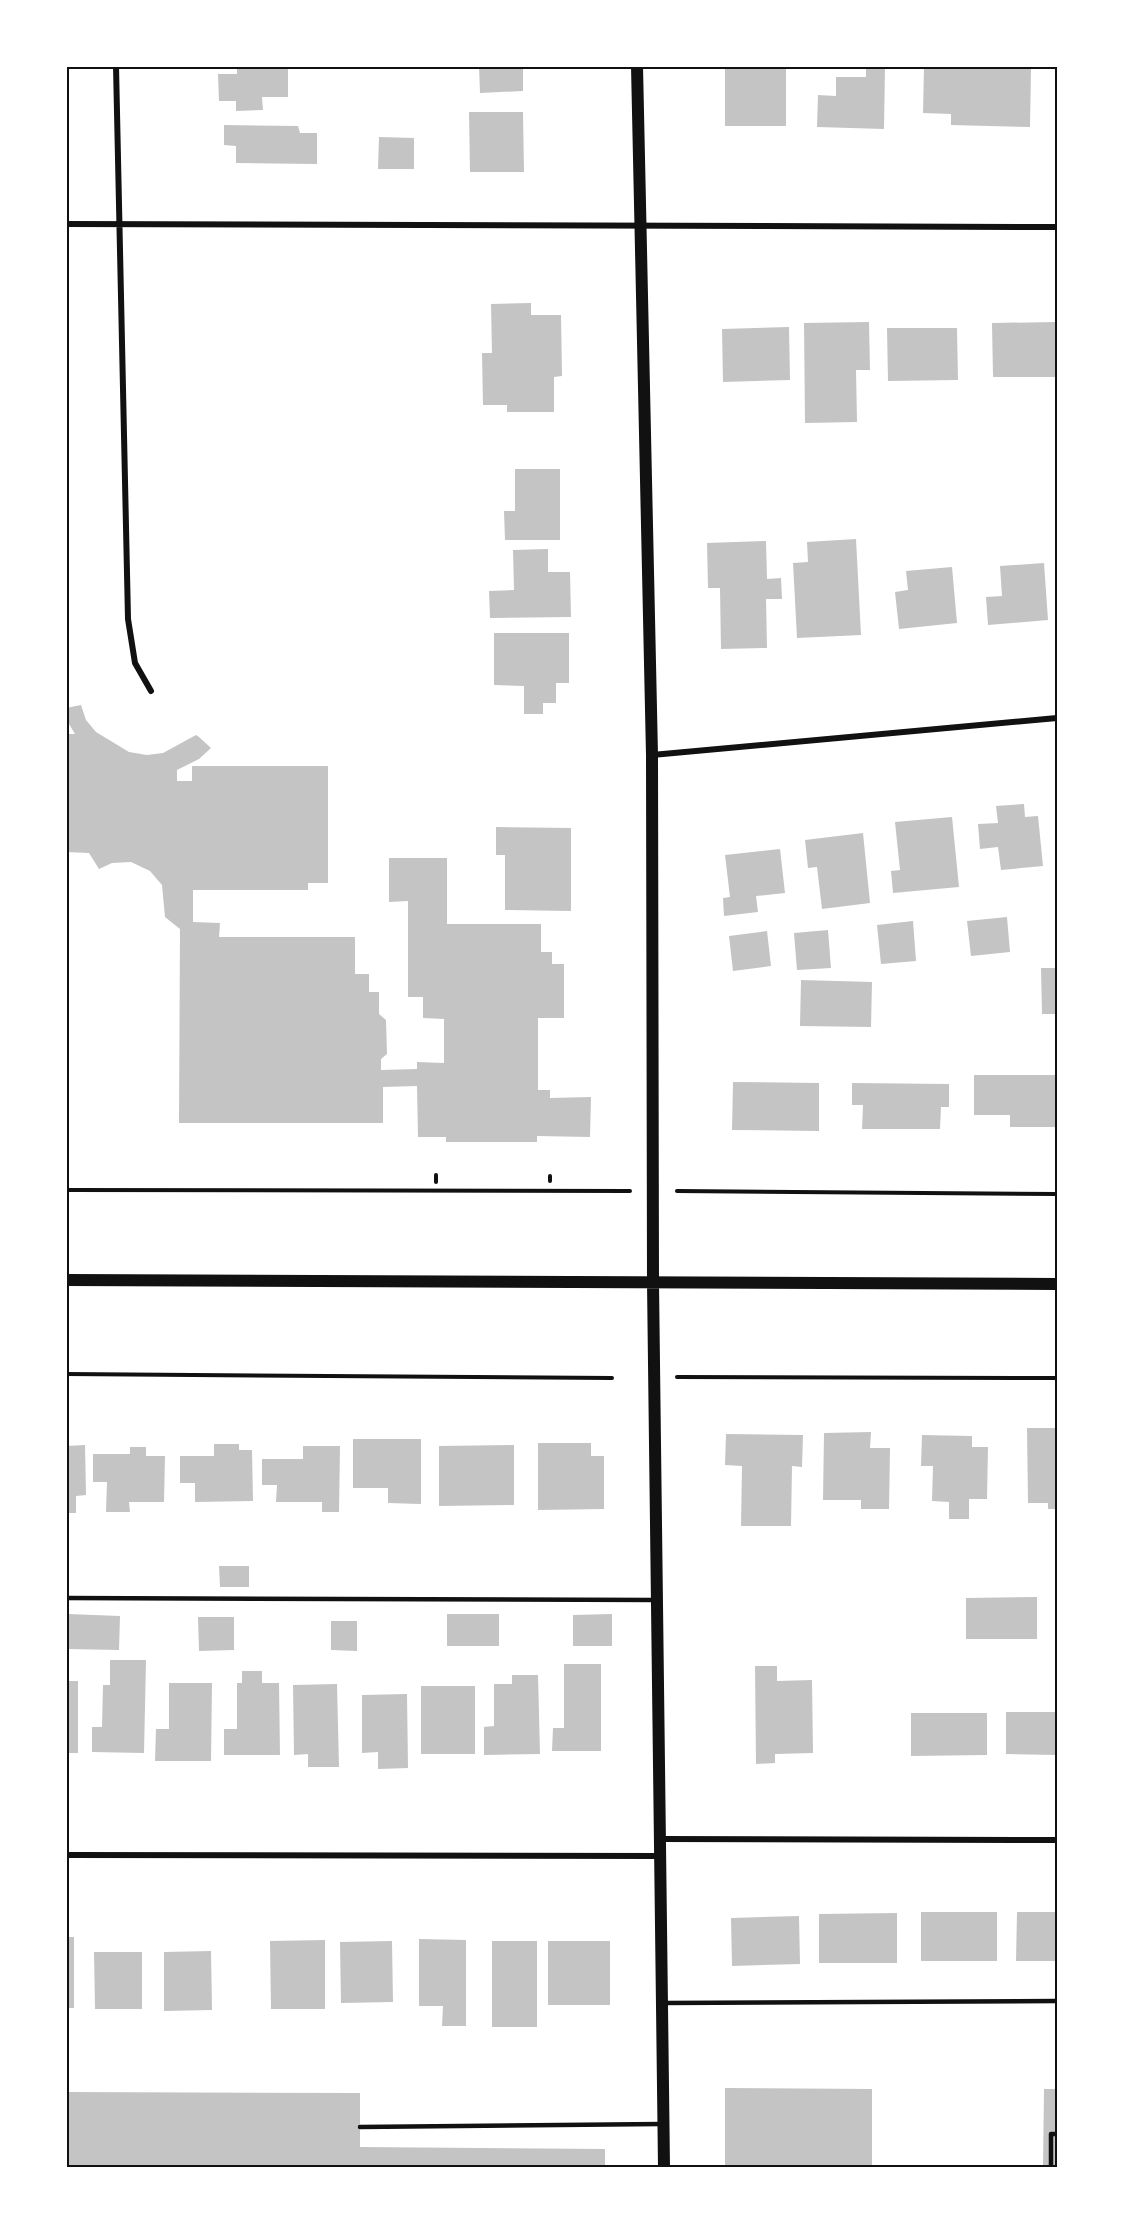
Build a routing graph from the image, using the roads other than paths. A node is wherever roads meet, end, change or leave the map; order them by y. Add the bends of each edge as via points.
1 (116, 66) edge
2 (637, 66) edge
3 (66, 224) edge
4 (119, 224) junction
5 (639, 225) junction
6 (1057, 227) edge
7 (151, 691) dead end
8 (1057, 718) edge
9 (652, 755) junction
10 (66, 1280) edge
11 (653, 1283) junction
12 (1057, 1284) edge
13 (66, 1598) edge
14 (657, 1600) junction
15 (660, 1839) junction
16 (1057, 1840) edge
17 (66, 1855) edge
18 (661, 1856) junction
19 (1057, 2001) edge
20 (662, 2003) junction
21 (664, 2124) junction
22 (360, 2127) dead end
23 (1057, 2134) edge
24 (664, 2167) edge
25 (1051, 2167) edge

1 - 4 street
2 - 5 main road
3 - 4 street
4 - 5 street
4 - 7 street via 128,620 135,663
5 - 6 street
5 - 9 main road
8 - 9 street
9 - 11 main road
10 - 11 main road
11 - 12 main road
11 - 14 main road
13 - 14 lane
14 - 15 main road
15 - 16 street
15 - 18 main road
17 - 18 street
18 - 20 main road
19 - 20 lane
20 - 21 main road
21 - 22 lane
21 - 24 main road
23 - 25 lane via 1051,2134

